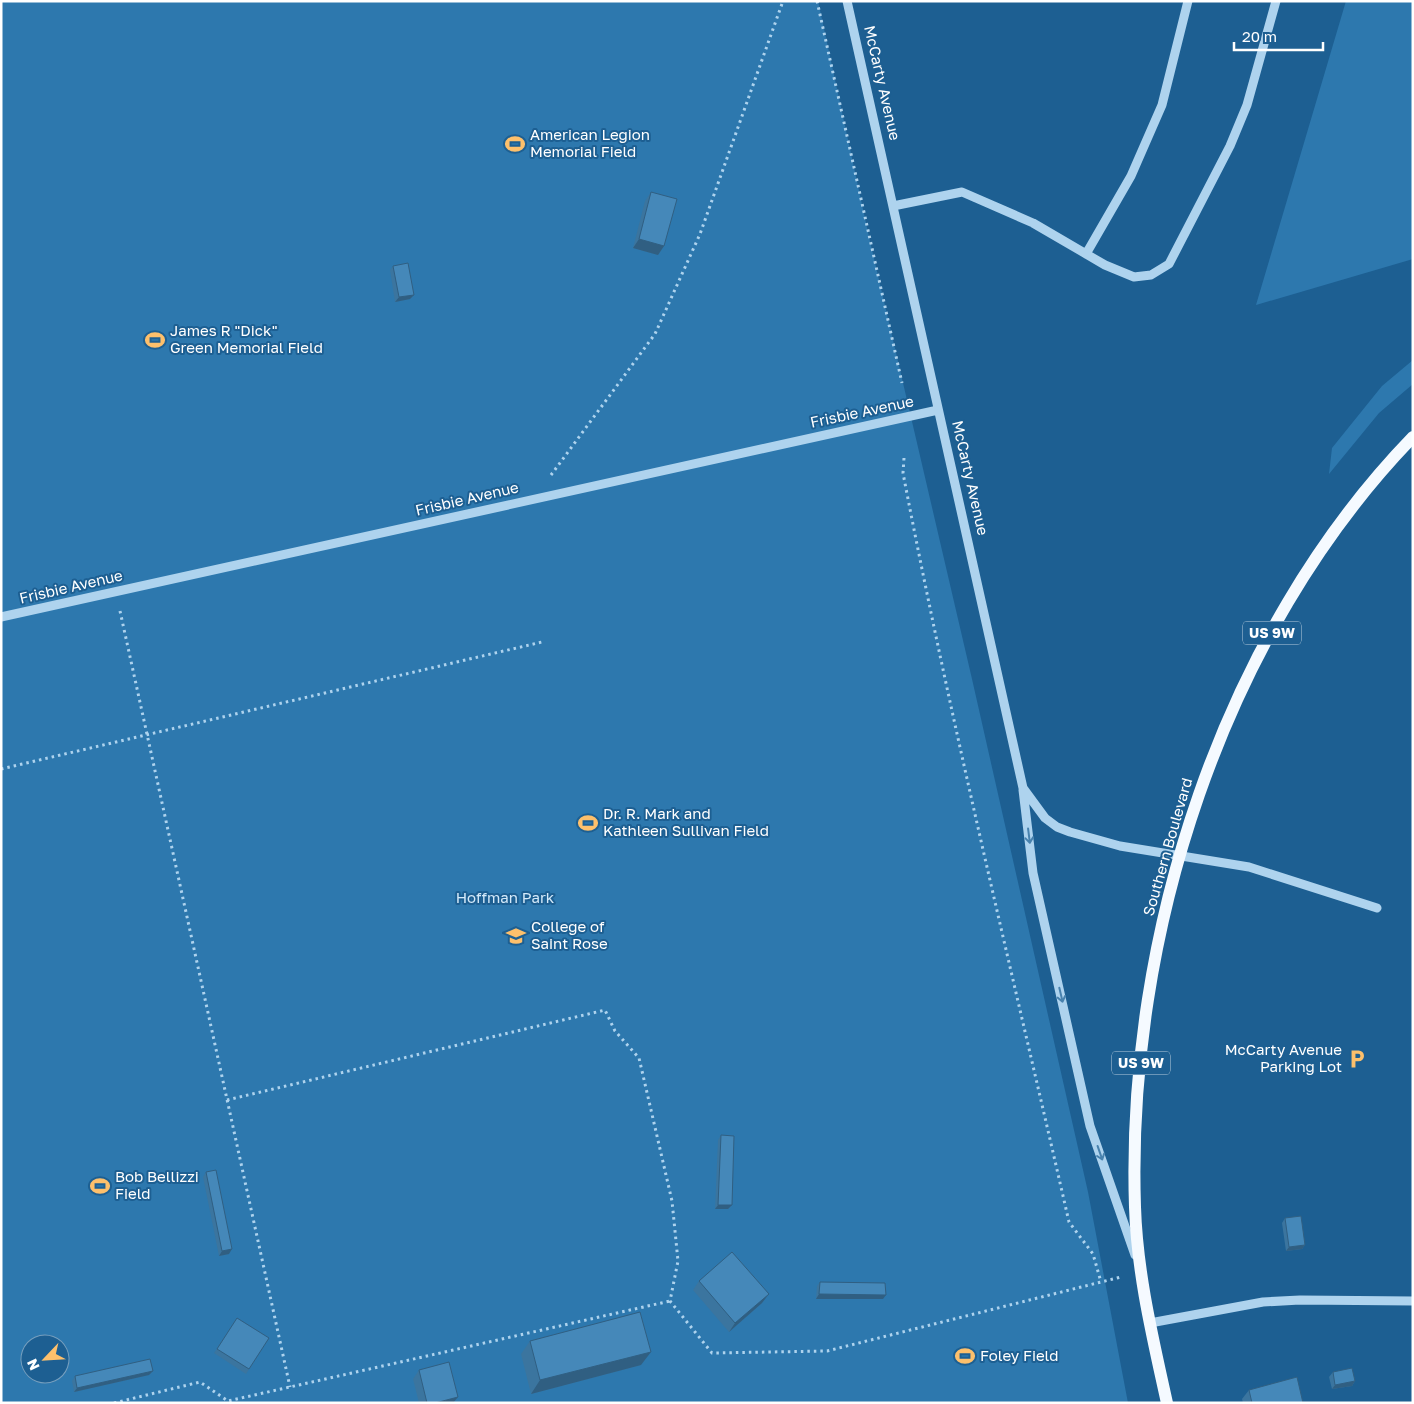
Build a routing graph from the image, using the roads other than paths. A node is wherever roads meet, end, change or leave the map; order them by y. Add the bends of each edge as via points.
1 (848, 1) edge
2 (1188, 1) edge
3 (1276, 1) edge
4 (893, 206) junction
5 (1086, 254) junction
6 (938, 410) junction
7 (1413, 438) edge
8 (1, 616) edge
9 (1023, 788) junction
10 (1179, 856) junction
11 (1377, 908) dead end
12 (1141, 1272) junction
13 (1413, 1301) edge
14 (1150, 1324) junction
15 (1167, 1403) edge

1 - 4 street, McCarty Avenue
2 - 5 street via 1162,105 1131,176
3 - 5 street via 1248,105 1169,264 1151,275 1134,276
4 - 5 street via 962,192 1033,223
4 - 6 street, McCarty Avenue
6 - 8 street, Frisbie Avenue
6 - 9 street, McCarty Avenue
7 - 10 main road, Southern Boulevard / US 9W via 1341,522 1282,614 1233,710 1207,772
9 - 10 street, McCarty Avenue via 1045,818 1057,827 1120,846
9 -> 12 street via 1033,873 1090,1126
10 - 11 street, McCarty Avenue via 1249,867
10 - 12 main road, Southern Boulevard / US 9W via 1162,925 1143,1039 1134,1155
12 - 14 main road, Southern Boulevard / US 9W
13 - 14 street via 1263,1302
14 - 15 main road, US 9W

